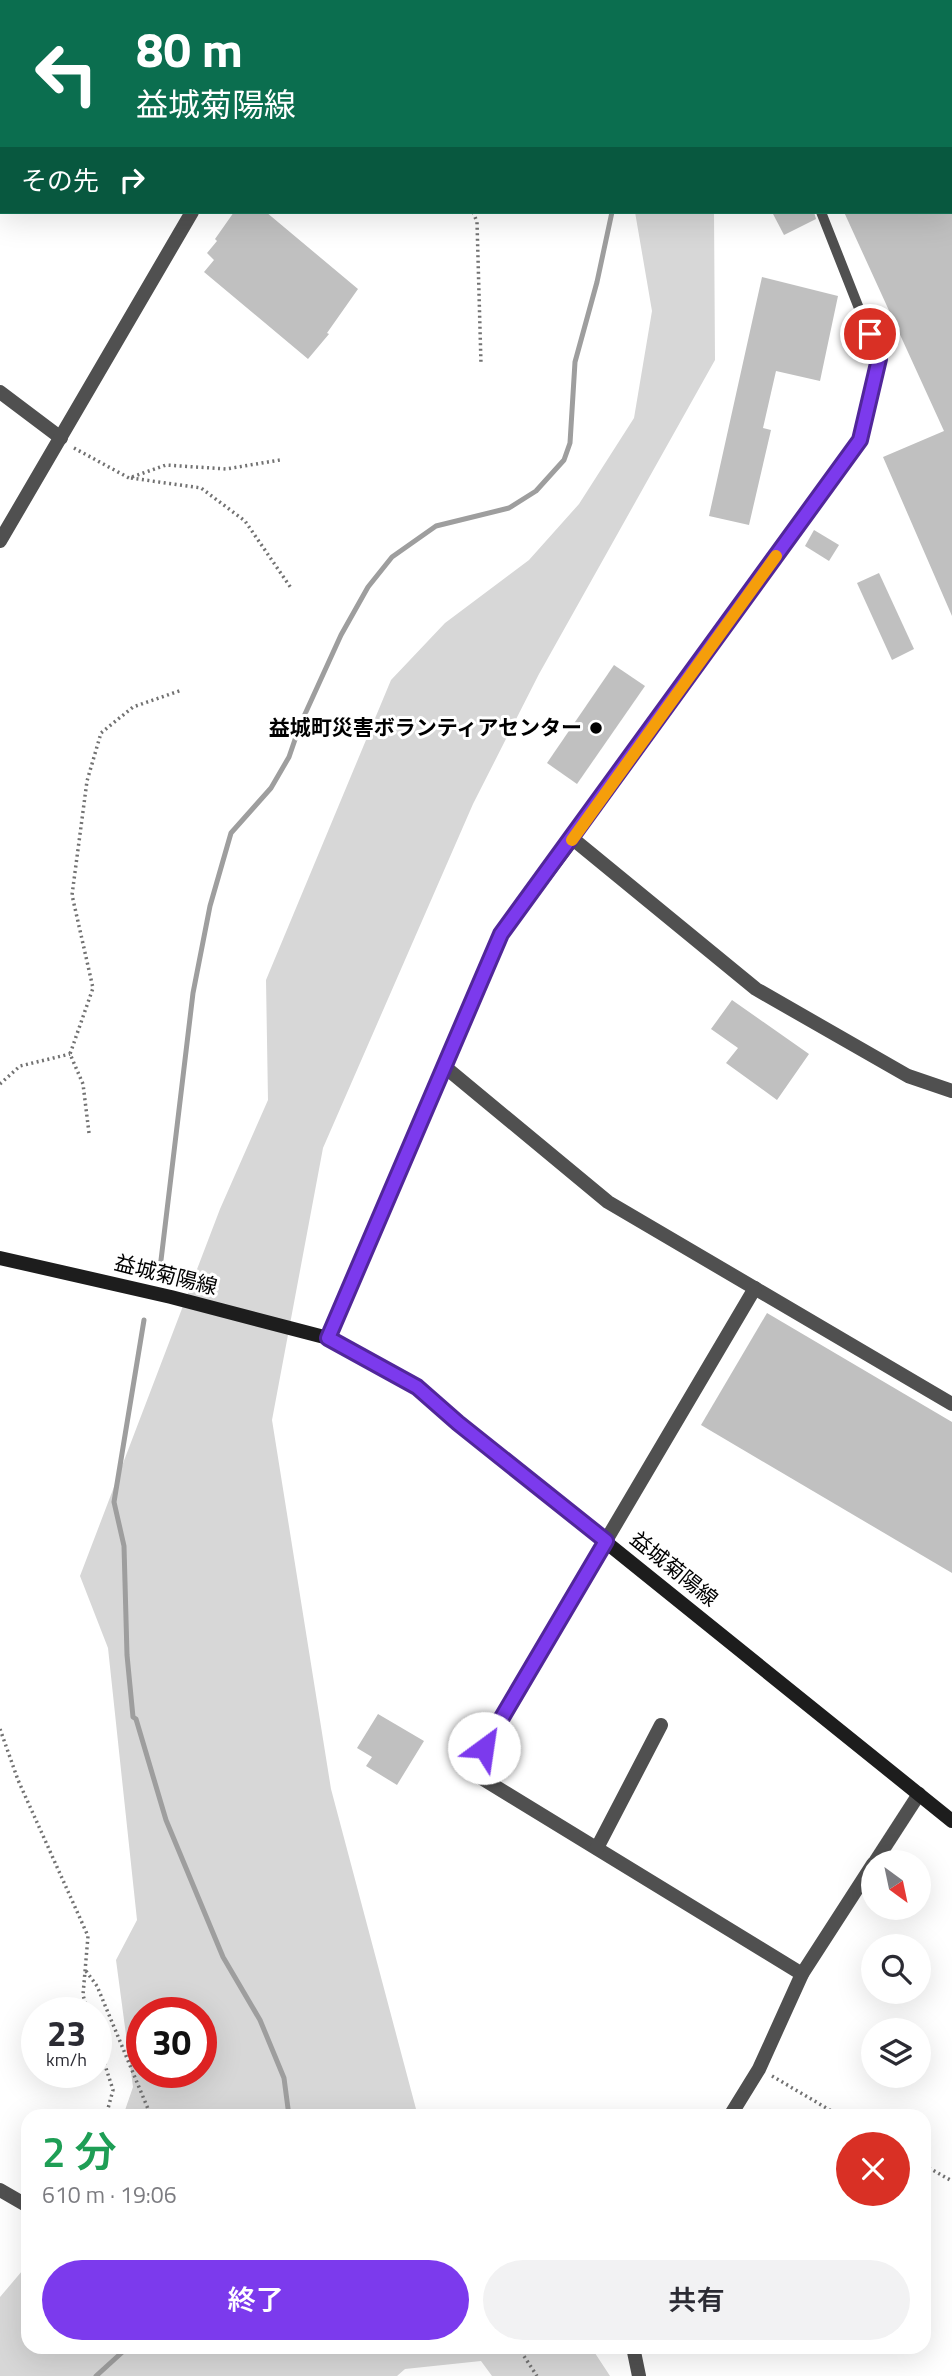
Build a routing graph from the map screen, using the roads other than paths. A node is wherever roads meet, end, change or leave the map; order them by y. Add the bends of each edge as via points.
1 (191, 214) edge
2 (822, 214) edge
3 (0, 392) edge
4 (61, 438) junction
5 (0, 541) edge
6 (573, 839) junction
7 (446, 1067) junction
8 (952, 1091) edge
9 (0, 1258) edge
10 (755, 1288) junction
11 (328, 1338) junction
12 (952, 1404) edge
13 (606, 1541) junction
14 (661, 1725) dead end
15 (919, 1794) junction
16 (952, 1821) edge
17 (597, 1848) junction
18 (882, 1850) edge
19 (861, 1883) edge
20 (802, 1974) junction
21 (734, 2109) edge
22 (0, 2190) edge
23 (21, 2202) edge
24 (634, 2354) edge
25 (639, 2376) edge

1 - 4 street
2 - 6 lane via 879,359 860,440
3 - 4 street
4 - 5 street
6 - 7 street via 501,934
6 - 8 street via 756,989 908,1076
7 - 10 street via 608,1202
7 - 11 street
9 - 11 main road, 益城菊陽線
10 - 12 street
10 - 13 street
11 - 13 main road, 益城菊陽線 via 417,1387
13 - 15 main road, 益城菊陽線
13 - 17 street via 470,1771
14 - 17 street
15 - 16 main road, 益城菊陽線
15 - 18 street
17 - 20 street
19 - 20 street
20 - 21 street via 759,2069
22 - 23 street
24 - 25 street

